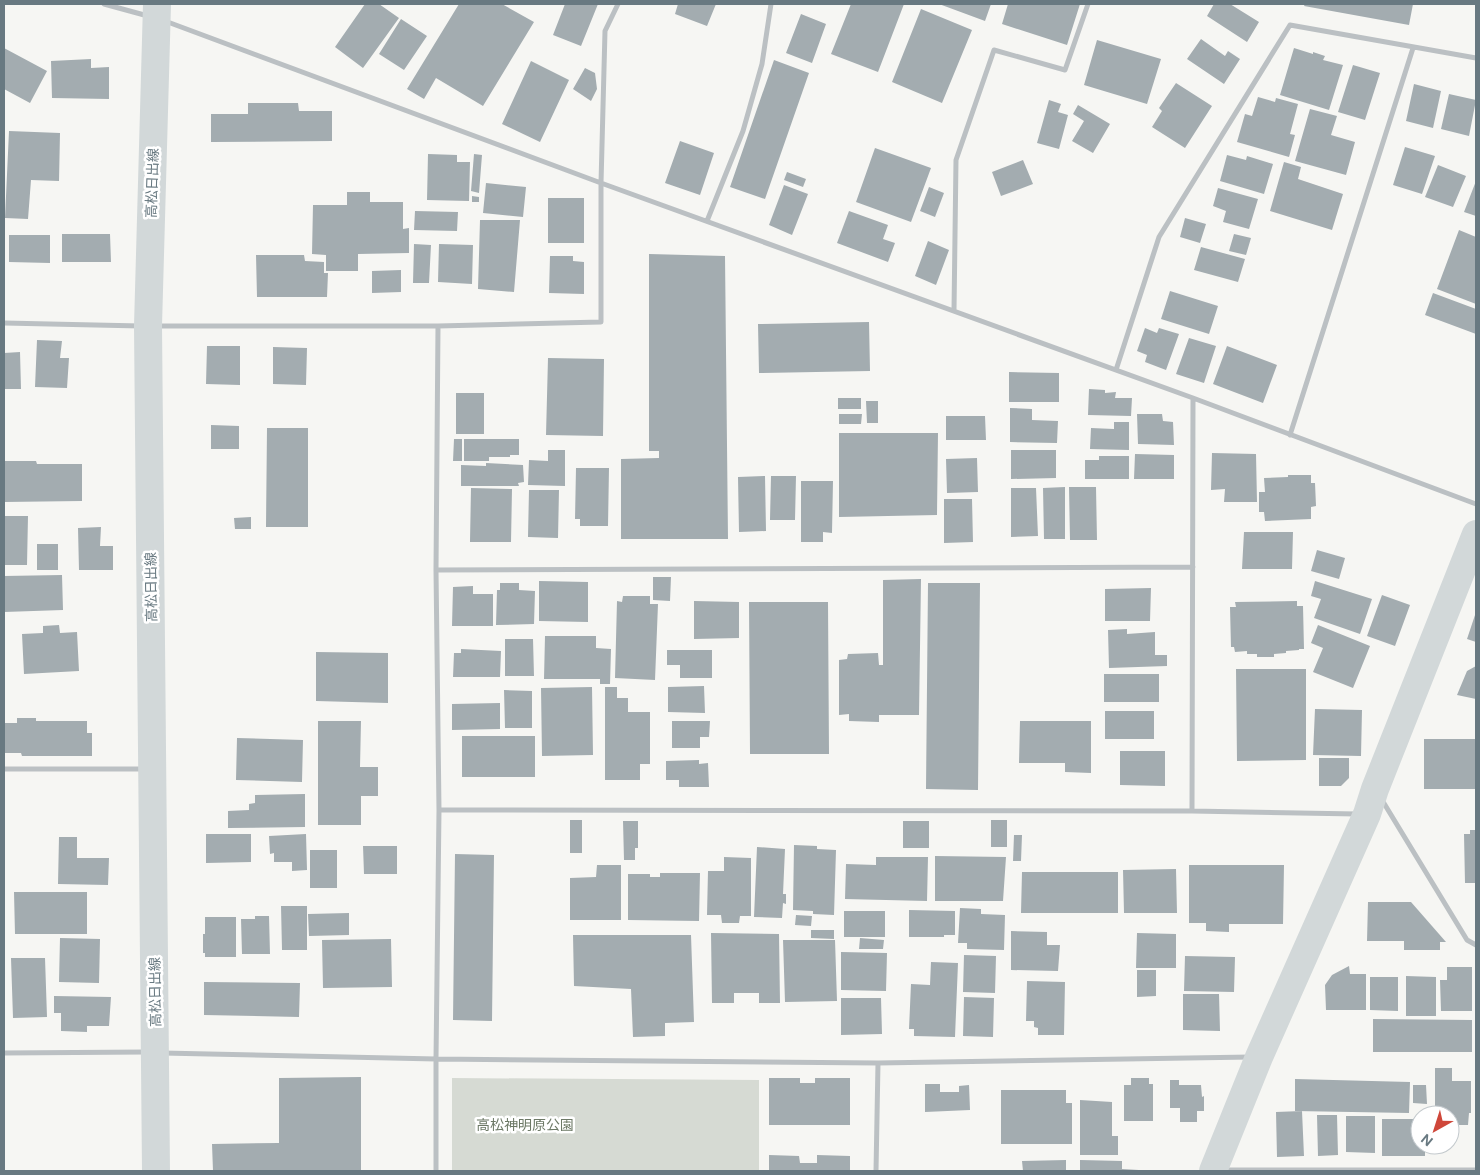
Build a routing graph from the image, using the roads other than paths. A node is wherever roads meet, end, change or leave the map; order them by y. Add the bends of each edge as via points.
1 (104, 4) edge
2 (618, 4) edge
3 (771, 4) edge
4 (1088, 4) edge
5 (157, 11) edge
6 (1412, 48) junction
7 (1476, 58) edge
8 (602, 183) junction
9 (707, 222) junction
10 (954, 311) junction
11 (4, 323) edge
12 (148, 326) junction
13 (438, 326) junction
14 (1116, 370) junction
15 (1193, 398) junction
16 (1290, 434) junction
17 (1476, 504) edge
18 (1476, 534) edge
19 (1193, 567) junction
20 (436, 570) junction
21 (4, 769) edge
22 (153, 769) junction
23 (1375, 789) junction
24 (439, 810) junction
25 (1192, 811) junction
26 (1367, 814) junction
27 (1476, 946) edge
28 (156, 1052) junction
29 (4, 1053) edge
30 (1259, 1056) junction
31 (436, 1059) junction
32 (878, 1063) junction
33 (1476, 1170) edge
34 (156, 1171) edge
35 (436, 1171) edge
36 (876, 1171) edge
37 (1213, 1171) edge

1 - 5 street
2 - 8 street via 605,31
3 - 9 street via 762,64 743,131
4 - 10 street via 1065,70 994,50 956,160
5 - 8 street
5 - 12 main road, 高松日出線
6 - 7 street
6 - 14 street via 1290,25 1159,237
6 - 16 street
8 - 9 street
8 - 13 street via 601,322
9 - 10 street
10 - 14 street
11 - 12 street
12 - 13 street
12 - 22 main road, 高松日出線
13 - 20 street
14 - 15 street
15 - 16 street
15 - 19 street
16 - 17 street
18 - 23 main road
19 - 20 street
19 - 25 street
20 - 24 street
21 - 22 street
22 - 28 main road, 高松日出線
23 - 26 main road
23 - 27 street via 1467,940
24 - 25 street
24 - 31 street
25 - 26 street
26 - 30 main road
28 - 29 street
28 - 31 street
28 - 34 main road, 高松日出線
30 - 32 street
30 - 37 main road
31 - 32 street
31 - 35 street
32 - 36 street
33 - 37 street

